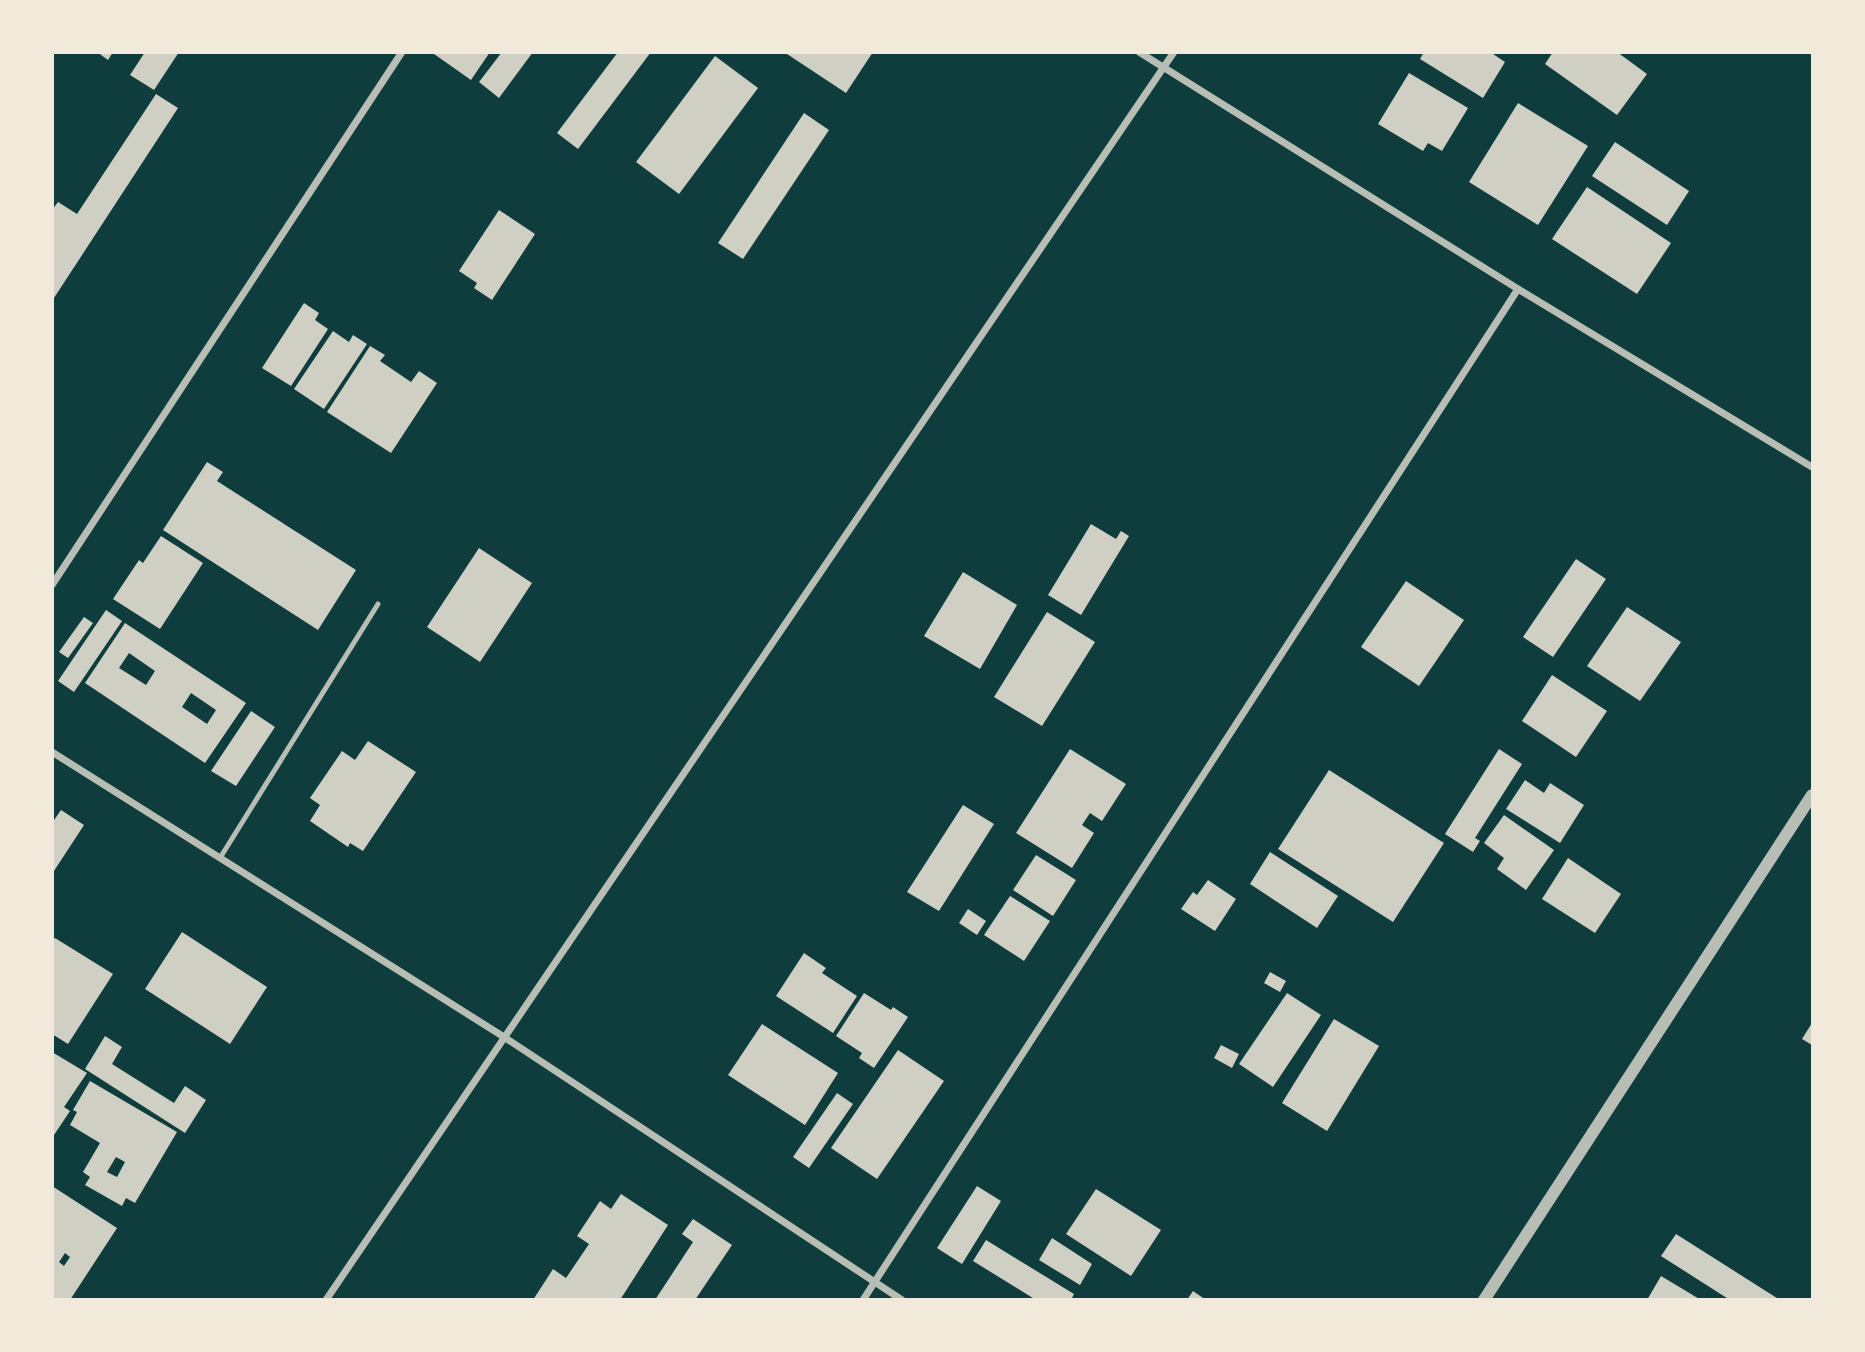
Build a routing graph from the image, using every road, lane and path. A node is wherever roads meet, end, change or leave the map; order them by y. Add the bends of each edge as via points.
1 (402, 52) edge
2 (1139, 52) edge
3 (1174, 52) edge
4 (1163, 68) junction
5 (1518, 289) junction
6 (1812, 467) edge
7 (52, 585) edge
8 (378, 604) dead end
9 (52, 752) edge
10 (1812, 795) edge
11 (220, 858) junction
12 (504, 1037) junction
13 (875, 1282) junction
14 (326, 1300) edge
15 (863, 1300) edge
16 (902, 1300) edge
17 (1484, 1300) edge

1 - 7 street
2 - 4 street
3 - 4 street
4 - 5 street
4 - 12 street
5 - 6 street
5 - 13 street
8 - 11 lane
9 - 11 street
10 - 17 street
11 - 12 street
12 - 13 street
12 - 14 street
13 - 15 street
13 - 16 street

